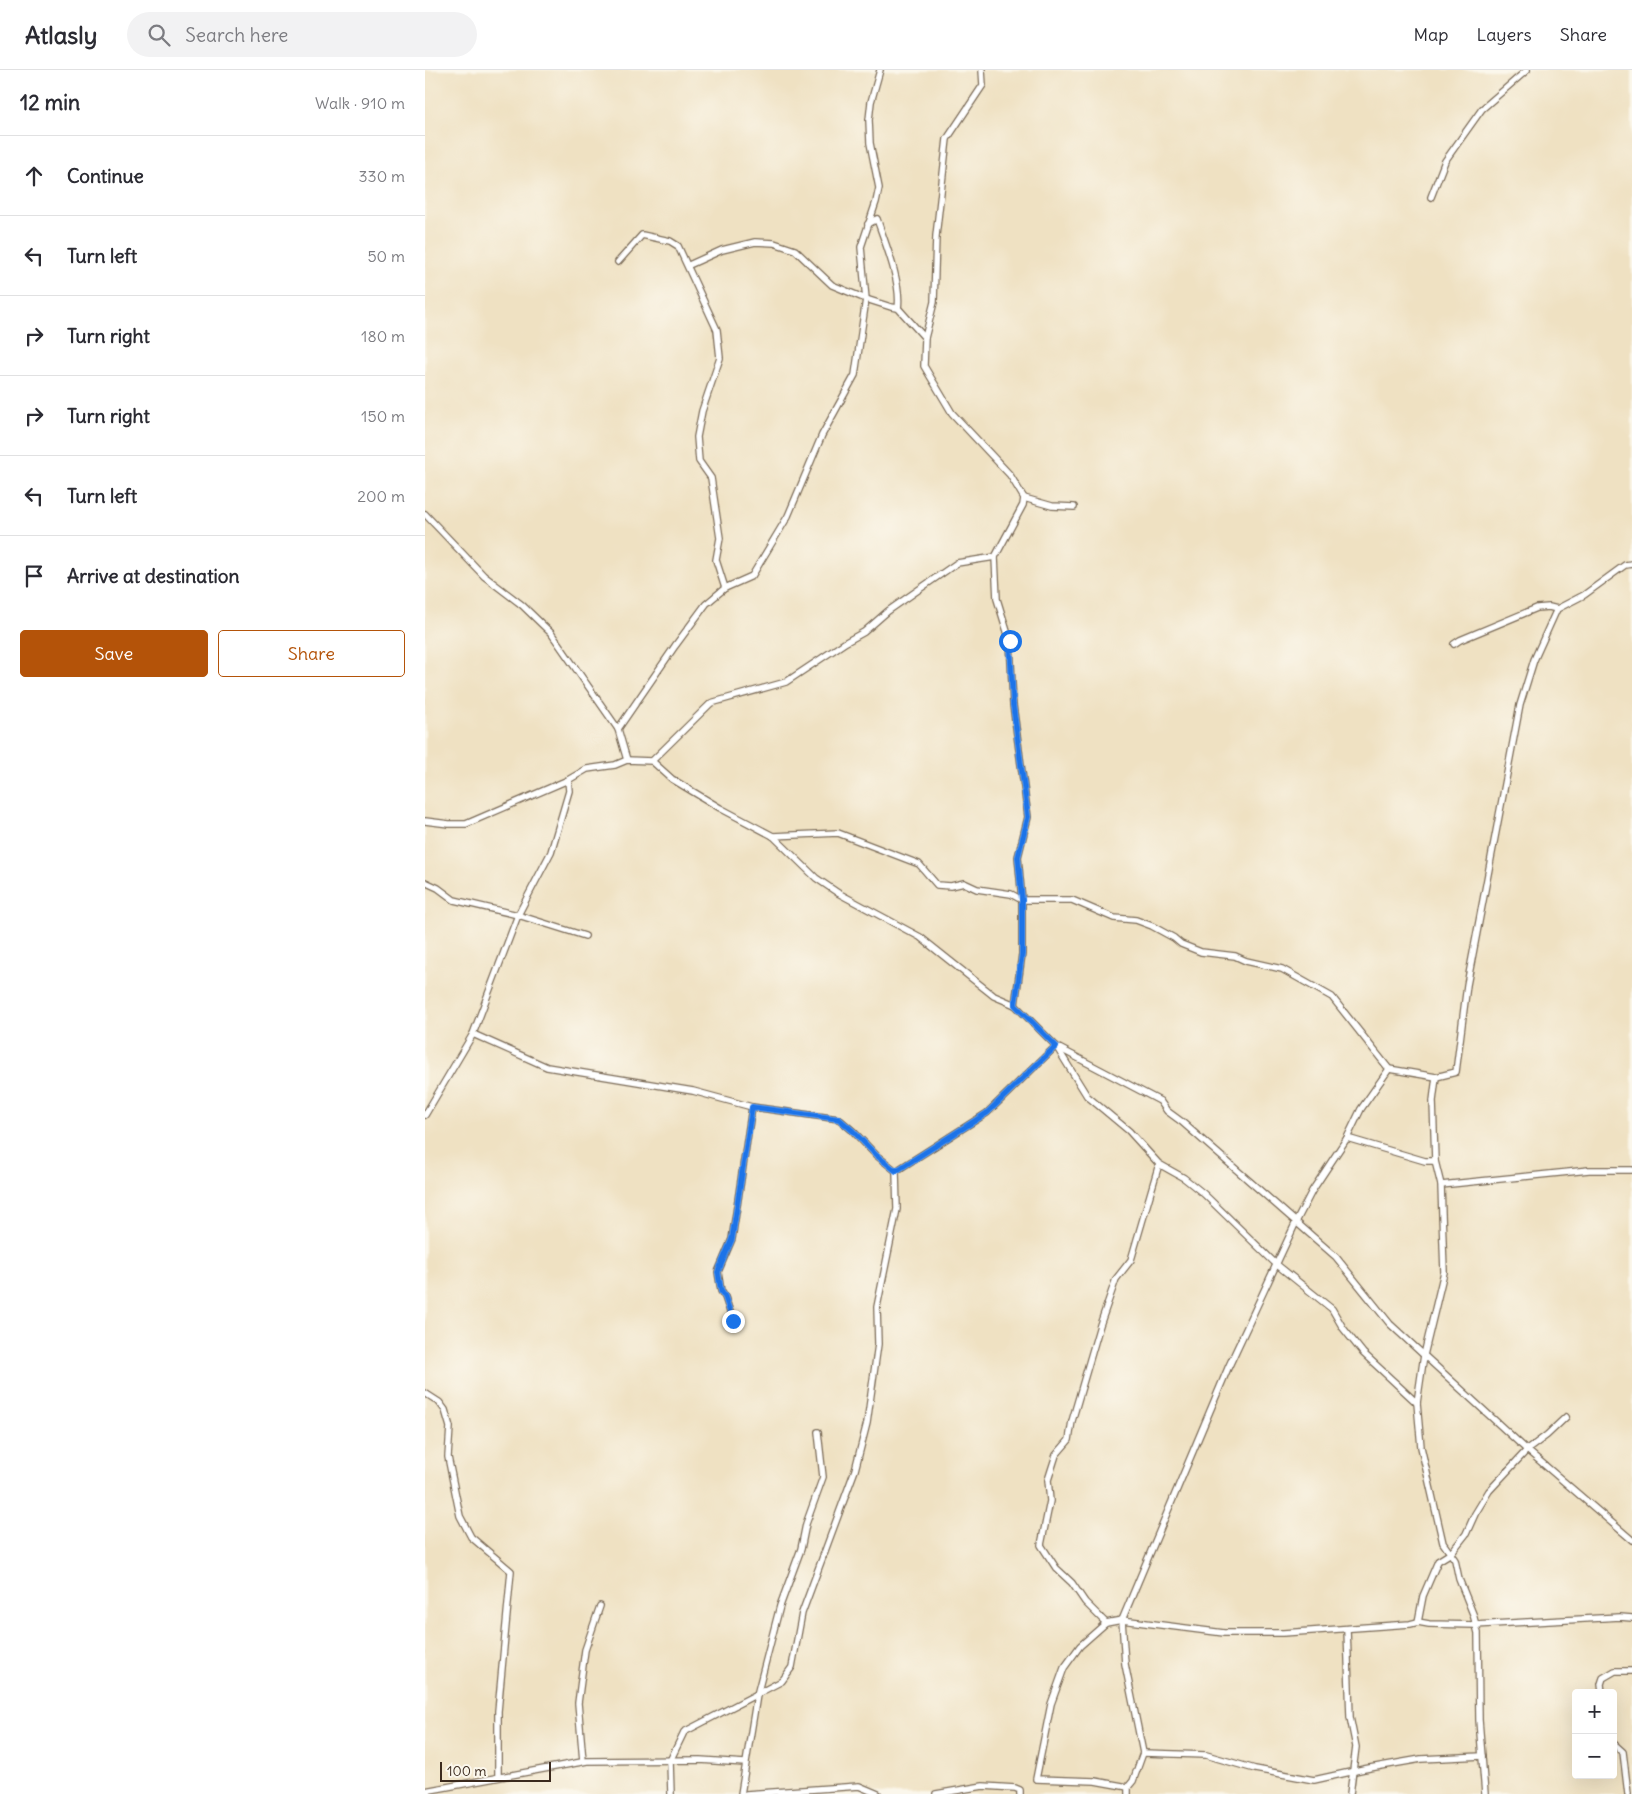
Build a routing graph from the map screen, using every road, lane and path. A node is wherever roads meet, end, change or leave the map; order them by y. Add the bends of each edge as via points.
1 (881, 70) edge
2 (982, 70) edge
3 (1527, 70) edge
4 (1431, 197) dead end
5 (868, 224) junction
6 (617, 262) dead end
7 (689, 265) junction
8 (866, 299) junction
9 (898, 308) junction
10 (925, 338) junction
11 (1024, 498) junction
12 (1074, 507) dead end
13 (425, 514) edge
14 (995, 557) junction
15 (1632, 564) edge
16 (725, 588) junction
17 (1557, 609) junction
18 (1454, 644) dead end
19 (618, 729) junction
20 (627, 760) junction
21 (652, 760) junction
22 (568, 780) junction
23 (425, 820) edge
24 (773, 836) junction
25 (425, 882) edge
26 (1022, 900) junction
27 (518, 915) junction
28 (585, 936) dead end
29 (1015, 1005) junction
30 (473, 1034) junction
31 (1056, 1046) junction
32 (1389, 1069) junction
33 (1436, 1077) junction
34 (752, 1107) junction
35 (425, 1115) edge
36 (1347, 1138) junction
37 (1435, 1161) junction
38 (1159, 1164) junction
39 (1632, 1170) edge
40 (896, 1171) junction
41 (1441, 1185) junction
42 (1296, 1222) junction
43 (1276, 1264) junction
44 (733, 1321) dead end
45 (1424, 1355) junction
46 (425, 1393) edge
47 (1417, 1402) junction
48 (1565, 1417) dead end
49 (818, 1432) dead end
50 (1527, 1450) junction
51 (1632, 1540) edge
52 (1451, 1553) junction
53 (600, 1606) dead end
54 (1632, 1618) edge
55 (1122, 1620) junction
56 (1418, 1622) junction
57 (1106, 1623) junction
58 (1475, 1625) junction
59 (1347, 1628) junction
60 (1632, 1671) edge
61 (1602, 1689) edge
62 (757, 1695) junction
63 (1617, 1747) edge
64 (1143, 1753) junction
65 (1482, 1756) junction
66 (669, 1760) junction
67 (583, 1761) junction
68 (745, 1763) junction
69 (1353, 1772) junction
70 (498, 1777) junction
71 (425, 1791) edge
72 (820, 1791) edge
73 (1128, 1791) edge
74 (947, 1793) edge
75 (671, 1794) edge
76 (741, 1794) edge
77 (746, 1794) edge
78 (878, 1794) edge
79 (936, 1794) edge
80 (1020, 1794) edge
81 (1350, 1794) edge
82 (1485, 1794) edge
83 (1628, 1794) edge

1 - 5 street via 869,120 879,188
2 - 10 street via 983,85 947,139 935,236 934,302
3 - 4 street via 1481,109 1445,161
5 - 8 street via 861,247
5 - 9 street via 877,219 894,275
6 - 7 street via 642,235 678,246
7 - 8 street via 722,250 755,242 774,243 795,250 832,285
7 - 16 street via 717,330 719,358 697,437 699,461 711,478 720,538 716,560
8 - 9 street
8 - 16 street via 855,375 822,435 788,516 752,576
9 - 10 street
10 - 11 street via 924,366 952,413 1009,475
11 - 12 street via 1052,506
11 - 14 street
13 - 19 street via 484,576 522,605 551,633
14 - 21 street via 957,563 888,611 865,632 785,682 711,703
14 - 26 street via 997,599 1010,641 1013,705 1028,817 1018,857
15 - 17 street via 1625,565 1584,596
16 - 19 street via 706,604 690,625
17 - 18 street via 1537,608
17 - 33 street via 1534,660 1520,705 1467,985 1457,1072
19 - 20 street
20 - 21 street
20 - 22 street via 587,769
21 - 24 street via 672,779
22 - 23 street via 466,824
22 - 27 street via 569,791 551,852
24 - 26 street via 838,833 919,864 937,885 964,883 977,889 1011,894
24 - 29 street via 815,878 920,937 994,996
25 - 27 street via 453,900
26 - 29 street via 1022,954
26 - 32 street via 1072,900 1114,918 1136,920 1152,926 1201,952 1235,956 1282,969 1332,997
27 - 28 street
27 - 30 street
29 - 31 street
30 - 34 street via 547,1067 693,1091
30 - 35 street
31 - 38 street via 1087,1096 1129,1131
31 - 40 street via 987,1113
31 - 42 street via 1159,1102
32 - 33 street
32 - 36 street via 1361,1109
33 - 37 street via 1433,1100
34 - 40 street via 839,1119
34 - 44 street via 732,1239 718,1272 721,1291
36 - 37 street via 1425,1161
36 - 42 street
37 - 41 street
38 - 43 street via 1204,1194
38 - 57 street via 1131,1260 1116,1279 1100,1326 1069,1440 1056,1455 1048,1480 1050,1501 1041,1545 1056,1568
39 - 41 street via 1589,1170
40 - 62 street via 897,1209 877,1307 878,1344 867,1423 855,1470 802,1613 792,1667 782,1681
41 - 45 street via 1444,1272
42 - 43 street
42 - 45 street via 1336,1258 1390,1324
43 - 47 street via 1332,1309 1363,1353
43 - 55 street via 1228,1368
45 - 47 street
45 - 50 street
46 - 70 street via 445,1410 450,1427 448,1457 460,1516 471,1537 511,1572 498,1711
47 - 52 street via 1421,1447 1443,1543
48 - 50 street
49 - 62 street via 823,1477 780,1606
50 - 51 street
50 - 52 street via 1489,1491 1466,1534
52 - 56 street via 1438,1562 1423,1596
52 - 58 street
53 - 67 street via 585,1650 578,1703
54 - 58 street via 1620,1616
55 - 57 street
55 - 59 street via 1224,1633
55 - 64 street via 1125,1664
56 - 58 street
56 - 59 street
57 - 73 street via 1080,1646 1064,1668 1051,1704 1036,1779 1095,1781
58 - 65 street via 1478,1633
59 - 69 street via 1351,1717 1356,1747
60 - 61 street via 1615,1671 1603,1678
62 - 66 street via 684,1732
62 - 68 street
63 - 83 street via 1623,1752
64 - 69 street via 1206,1755 1255,1769 1314,1780
64 - 73 street
65 - 69 street via 1421,1759
65 - 82 street
66 - 67 street
66 - 68 street
66 - 75 street
67 - 70 street
68 - 76 street
69 - 81 street
70 - 71 street
72 - 77 street
72 - 78 street via 859,1786
74 - 79 street
74 - 80 street via 983,1786 1015,1788 1020,1790

